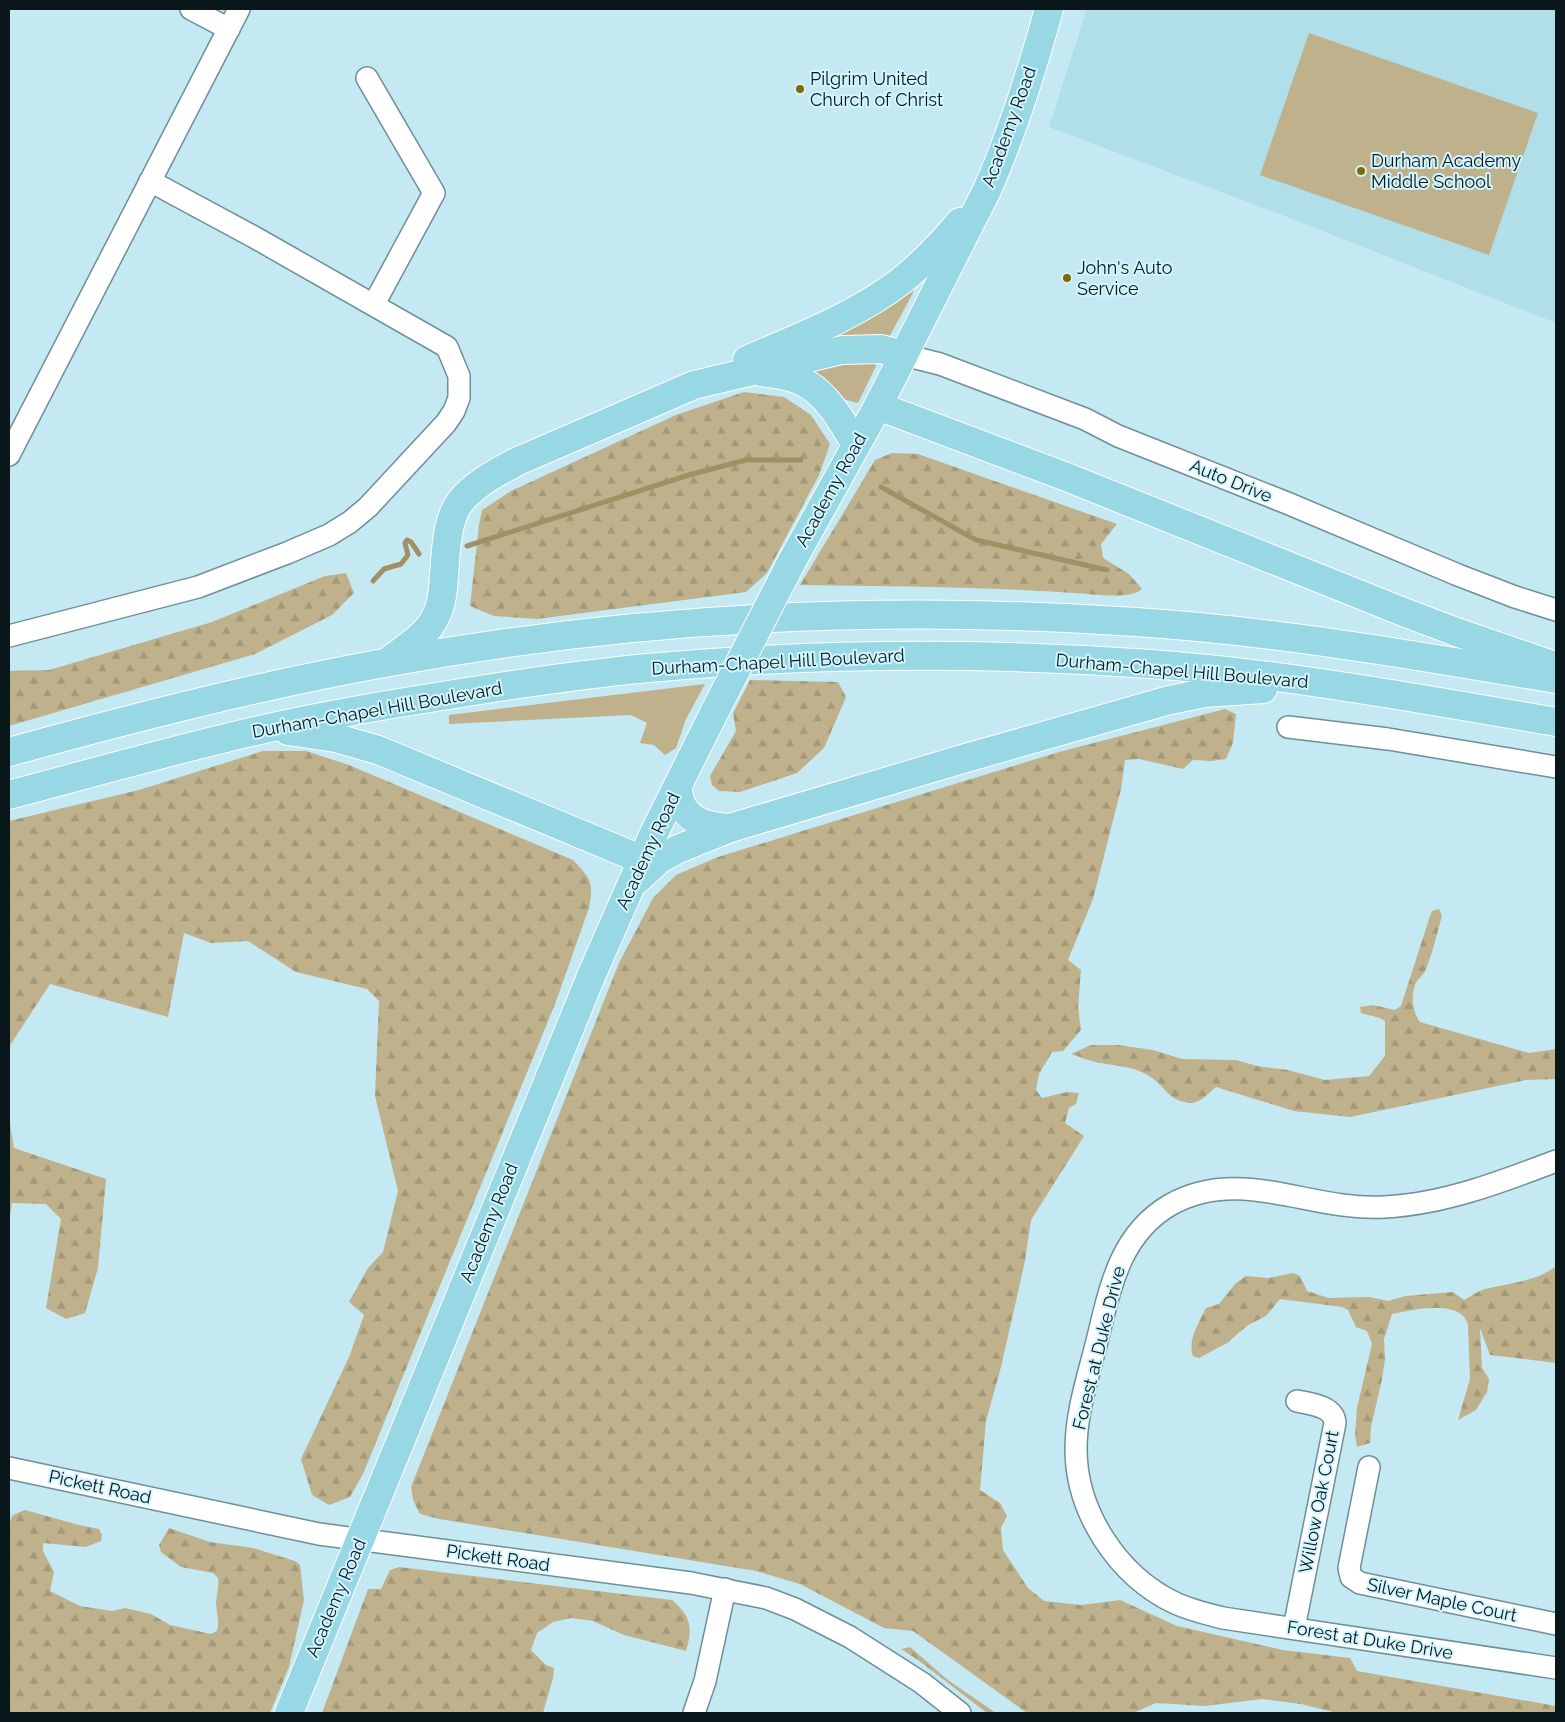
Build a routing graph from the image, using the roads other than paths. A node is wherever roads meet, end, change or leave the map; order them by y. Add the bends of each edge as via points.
1 (191, 9) edge
2 (240, 9) edge
3 (1049, 9) edge
4 (229, 30) junction
5 (368, 78) dead end
6 (150, 181) junction
7 (986, 190) junction
8 (374, 304) junction
9 (904, 355) junction
10 (754, 370) junction
11 (694, 385) junction
12 (878, 406) junction
13 (856, 445) junction
14 (9, 455) edge
15 (1556, 610) edge
16 (9, 636) edge
17 (386, 662) junction
18 (1556, 667) edge
19 (1556, 679) edge
20 (1365, 690) junction
21 (1556, 722) edge
22 (1288, 727) dead end
23 (261, 730) junction
24 (9, 752) edge
25 (1556, 767) edge
26 (677, 787) junction
27 (9, 795) edge
28 (730, 828) junction
29 (643, 860) junction
30 (631, 886) junction
31 (1556, 1161) edge
32 (1297, 1401) dead end
33 (9, 1468) edge
34 (1369, 1468) dead end
35 (360, 1540) junction
36 (724, 1589) junction
37 (1556, 1624) edge
38 (1294, 1628) junction
39 (1556, 1668) edge
40 (289, 1713) edge
41 (694, 1713) edge
42 (960, 1713) edge

1 - 4 street
2 - 4 street
3 - 7 main road, Academy Road via 1001,158
4 - 6 street
5 - 8 street via 434,193
6 - 8 street
6 - 14 street
7 - 9 main road, Academy Road
7 - 11 main road via 948,237 888,290 838,318
8 - 16 street via 447,347 459,376 459,398 446,424 368,507 329,534 198,587
9 - 10 main road via 881,349 842,350
9 - 12 main road, Academy Road
9 - 15 street, Auto Drive via 1085,419 1118,436 1458,575
10 - 11 main road
10 - 13 main road via 807,384 828,403
11 - 17 main road via 516,462 472,490 460,501 446,540 443,597 438,613 424,633
12 - 13 main road, Academy Road
12 - 18 main road via 1064,476 1415,616
13 - 26 main road, Academy Road, bridge via 791,563
17 - 19 main road via 629,629 861,615 959,615 1121,621 1231,630 1323,641
17 - 24 main road via 163,711
20 - 21 main road, Durham-Chapel Hill Boulevard
20 - 23 main road, Durham-Chapel Hill Boulevard via 1154,664 1026,657 868,656 648,668 501,686
20 - 28 main road via 1246,690 1204,693 1166,701
22 - 25 street via 1388,739
23 - 27 main road, Durham-Chapel Hill Boulevard
23 - 29 main road via 336,738 378,750
26 - 28 main road via 681,803 693,818 704,825
26 - 29 main road, Academy Road
28 - 30 main road via 660,859
29 - 30 main road, Academy Road
30 - 35 main road, Academy Road
31 - 38 street, Forest at Duke Drive via 1496,1184 1437,1200 1387,1207 1332,1203 1255,1189 1199,1192 1171,1204 1145,1224 1121,1258 1109,1291 1078,1418 1077,1466 1090,1514 1113,1552 1134,1576 1160,1595 1222,1618
32 - 38 street, Willow Oak Court via 1329,1410 1335,1424
33 - 35 street, Pickett Road
34 - 37 street, Silver Maple Court via 1349,1568 1351,1577 1360,1583
35 - 36 street, Pickett Road
35 - 40 main road, Academy Road
36 - 41 street via 705,1681
36 - 42 street, Pickett Road via 766,1598 795,1609 850,1637 922,1683
38 - 39 street, Forest at Duke Drive

